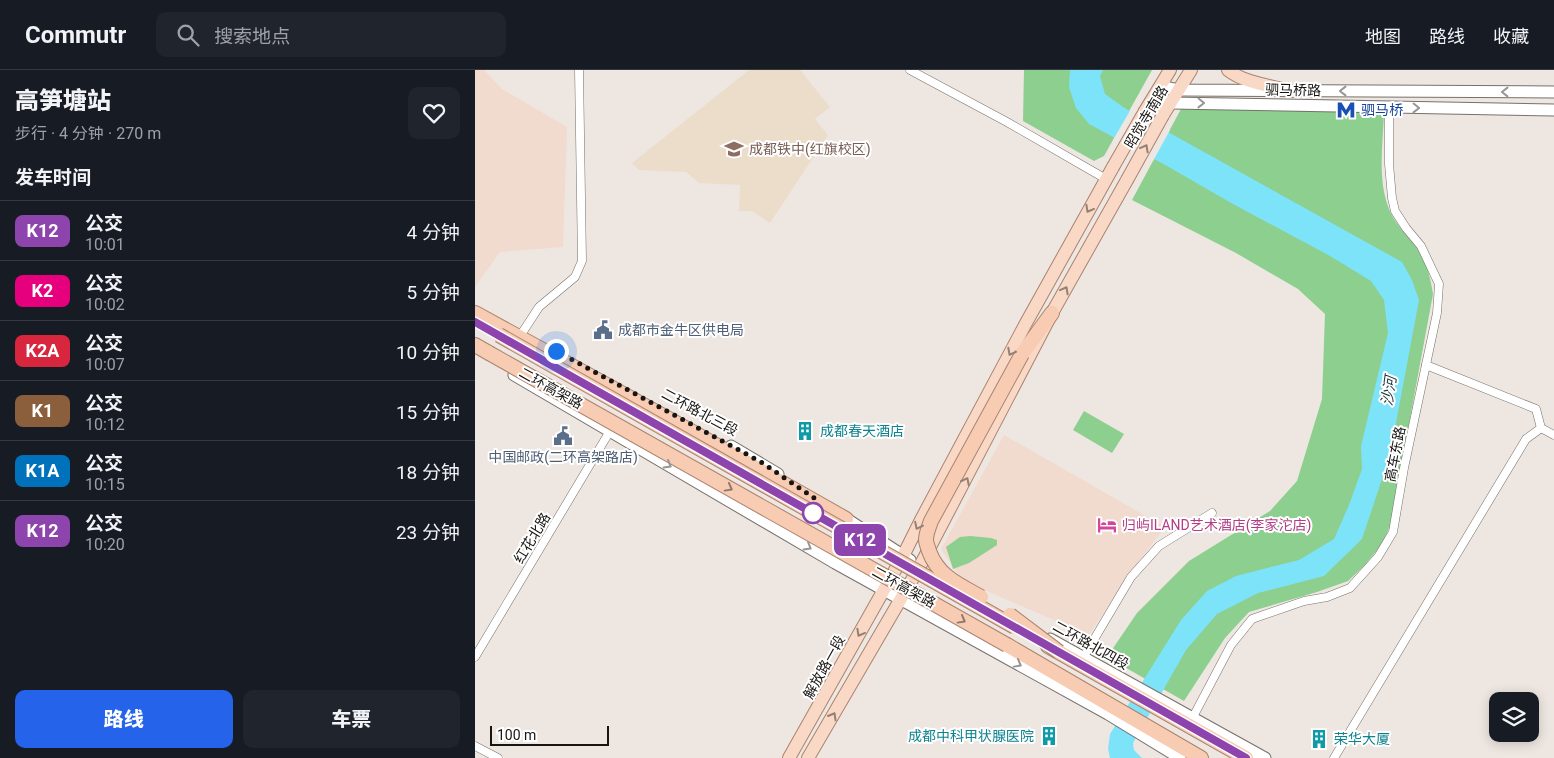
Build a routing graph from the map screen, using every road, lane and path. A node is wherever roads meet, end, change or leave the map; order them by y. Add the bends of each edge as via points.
1 (579, 70) edge
2 (910, 70) edge
3 (1170, 70) edge
4 (1191, 70) edge
5 (1228, 70) edge
6 (1161, 86) junction
7 (1179, 90) junction
8 (1292, 91) junction
9 (1554, 92) edge
10 (1171, 103) junction
11 (1149, 105) junction
12 (1389, 107) junction
13 (1554, 110) edge
14 (1106, 179) junction
15 (475, 307) edge
16 (475, 313) edge
17 (1052, 314) junction
18 (475, 322) edge
19 (522, 333) junction
20 (475, 345) edge
21 (475, 352) edge
22 (1426, 365) junction
23 (1541, 428) junction
24 (610, 431) junction
25 (1554, 436) edge
26 (1212, 512) dead end
27 (846, 519) junction
28 (903, 556) junction
29 (920, 566) junction
30 (883, 591) junction
31 (900, 600) junction
32 (1059, 652) junction
33 (475, 657) edge
34 (1083, 658) junction
35 (1193, 717) junction
36 (475, 746) edge
37 (498, 758) edge
38 (789, 758) edge
39 (808, 758) edge
40 (1180, 758) edge
41 (1201, 758) edge
42 (1246, 758) edge
43 (1265, 758) edge
44 (1334, 758) edge

1 - 19 street via 582,262 575,277 539,307
2 - 14 street
3 - 6 main road, 昭觉寺南路
4 - 7 main road, 昭觉寺南路
5 - 8 main road
6 - 7 main road, 驷马桥路
6 - 11 main road, 昭觉寺南路
7 - 8 main road, 驷马桥路
7 - 10 main road, 昭觉寺南路
9 -> 8 main road, 驷马桥路
10 - 11 main road, 驷马桥路
10 -> 12 main road, 驷马桥路
17 -> 10 main road, 昭觉寺南路, bridge
11 - 14 main road, 昭觉寺南路, bridge
12 -> 13 main road, 驷马桥路
12 - 22 street, 高车东路 via 1389,164 1395,211 1421,246 1439,284
14 -> 28 main road, 解放路一段
15 - 19 main road, 二环路北三段
16 - 27 highway
29 -> 17 main road, 昭觉寺南路
17 - 32 highway, bridge via 1022,354 931,520 926,541 932,558 946,577 1008,614
18 - 32 highway, 二环高架路, bridge
19 - 27 main road, 二环路北三段 via 761,462
20 -> 41 highway, 二环高架路, bridge
21 - 24 main road
22 - 23 street via 1536,409
22 - 35 street, 高车东路 via 1393,532 1378,557 1350,588 1252,619 1231,646
23 - 25 street
23 - 44 street via 1526,439
24 -> 30 main road
24 - 33 street, 红花北路
26 - 34 street via 1159,546 1131,577
27 - 28 main road, 二环路北三段
28 - 29 main road, 二环路北四段
28 - 30 main road, 解放路一段
29 - 31 main road, 昭觉寺南路
29 - 34 main road, 二环路北四段
30 - 31 main road
30 -> 38 main road, 解放路一段
39 -> 31 main road
31 -> 40 main road via 1108,714
32 - 42 highway, 二环高架路
34 - 35 main road, 二环路北四段
35 - 43 main road, 二环路北四段
36 - 37 street

